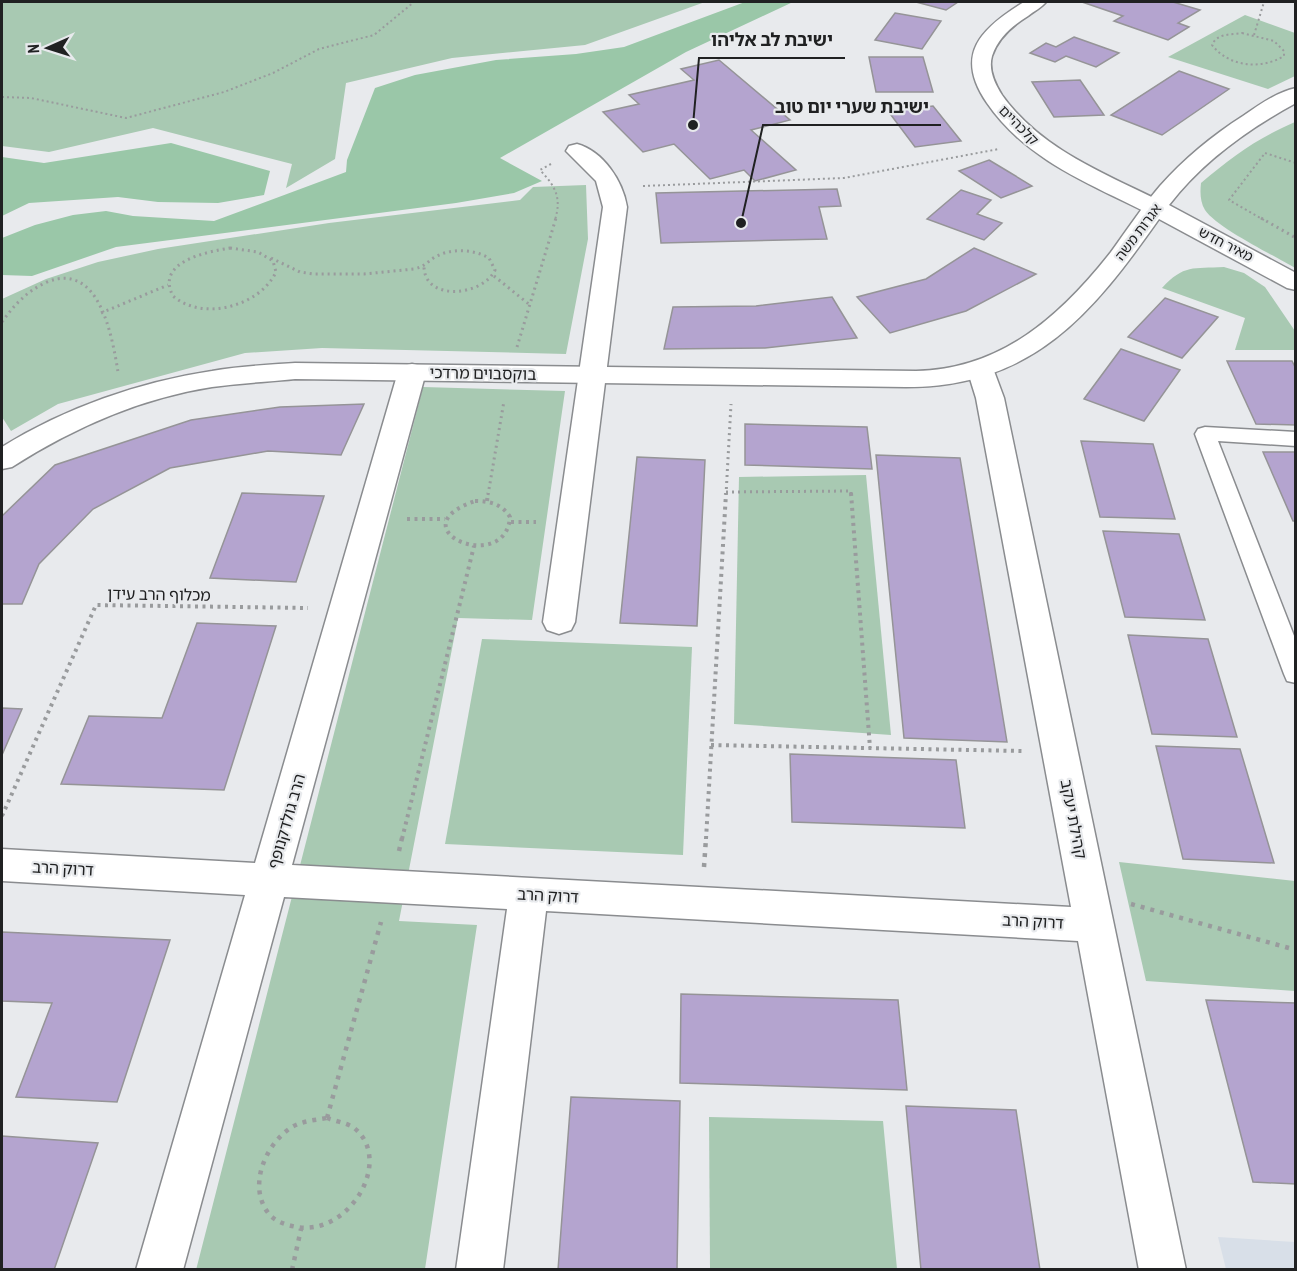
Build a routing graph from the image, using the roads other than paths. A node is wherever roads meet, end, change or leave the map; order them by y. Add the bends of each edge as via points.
1 (1036, 2) edge
2 (1296, 94) edge
3 (577, 151) road end
4 (1156, 208) junction
5 (1296, 283) edge
6 (981, 369) junction
7 (412, 372) junction
8 (593, 375) junction
9 (1296, 439) edge
10 (2, 460) edge
11 (559, 622) dead end
12 (1296, 674) edge
13 (2, 865) edge
14 (269, 880) junction
15 (529, 894) junction
16 (1092, 909) junction
17 (159, 1269) edge
18 (479, 1269) edge
19 (1163, 1269) edge

1 - 4 street, קלכהיים via 998,30 981,57 981,71 996,102 1035,143 1059,159
2 - 4 street, אגרות משה via 1216,145 1187,171
3 - 8 street via 609,180 615,207
4 - 5 street, מאיר חדש
4 - 6 street, אגרות משה via 1116,262 1066,316 1032,345
6 - 8 street, בוקסבוים מרדכי via 928,378
6 - 16 street, קהילת יעקב
7 - 8 street, בוקסבוים מרדכי
7 - 10 street, בוקסבוים מרדכי via 295,371 200,381 105,407
7 - 14 street, הרב גולדקנופף
8 - 11 street
9 - 12 lane via 1205,434
13 - 14 street, דרוק הרב
14 - 15 street, דרוק הרב
14 - 17 street, הרב גולדקנופף
15 - 16 street, דרוק הרב via 702,903
15 - 18 street
16 - 19 street, קהילת יעקב

